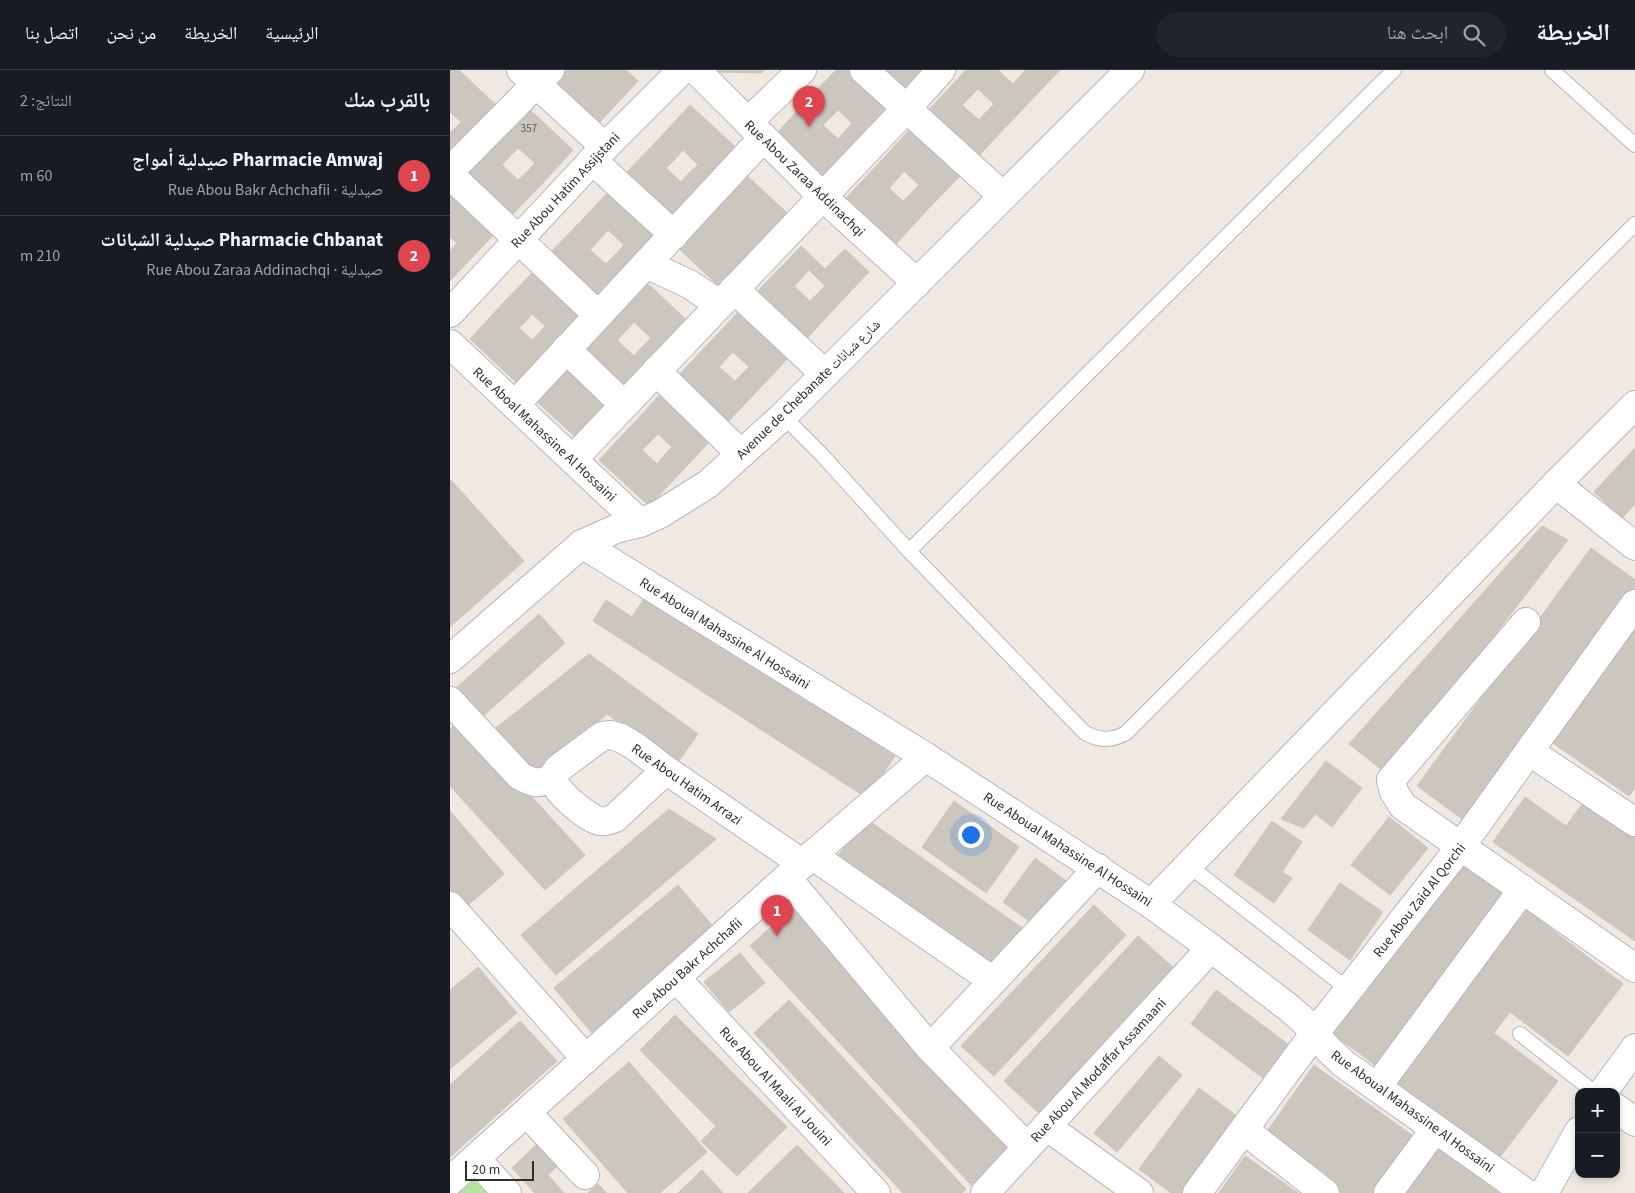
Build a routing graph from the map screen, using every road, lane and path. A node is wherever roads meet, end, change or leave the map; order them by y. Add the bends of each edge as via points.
1 (682, 70) edge
2 (696, 70) edge
3 (802, 70) edge
4 (864, 70) edge
5 (941, 70) edge
6 (1130, 70) edge
7 (1394, 70) edge
8 (1552, 70) edge
9 (536, 74) edge
10 (906, 109) junction
11 (755, 130) junction
12 (1635, 145) edge
13 (598, 153) junction
14 (450, 171) edge
15 (450, 175) edge
16 (822, 196) junction
17 (1004, 196) junction
18 (1635, 224) edge
19 (674, 234) junction
20 (518, 240) junction
21 (646, 264) junction
22 (917, 283) junction
23 (726, 297) junction
24 (450, 313) edge
25 (598, 315) junction
26 (450, 344) edge
27 (566, 349) junction
28 (656, 371) junction
29 (826, 374) junction
30 (515, 405) junction
31 (624, 405) junction
32 (1635, 405) edge
33 (783, 416) junction
34 (741, 454) junction
35 (573, 459) junction
36 (1556, 484) junction
37 (640, 523) junction
38 (582, 544) junction
39 (1635, 546) edge
40 (909, 551) junction
41 (1635, 604) edge
42 (1526, 622) dead end
43 (450, 659) edge
44 (450, 701) edge
45 (1530, 752) junction
46 (926, 757) junction
47 (554, 778) junction
48 (657, 779) junction
49 (1631, 811) edge
50 (1462, 846) junction
51 (1188, 865) junction
52 (801, 866) junction
53 (1098, 868) junction
54 (1523, 889) junction
55 (1151, 904) junction
56 (450, 906) edge
57 (1211, 948) junction
58 (1635, 968) edge
59 (676, 978) junction
60 (993, 982) junction
61 (1349, 990) junction
62 (1314, 1034) junction
63 (1520, 1034) dead end
64 (930, 1048) junction
65 (1635, 1048) edge
66 (586, 1059) junction
67 (1377, 1087) junction
68 (1589, 1088) edge
69 (1605, 1088) edge
70 (1620, 1111) edge
71 (527, 1113) junction
72 (1635, 1122) edge
73 (1046, 1126) junction
74 (1435, 1129) junction
75 (1244, 1130) junction
76 (1578, 1133) edge
77 (1027, 1147) junction
78 (476, 1159) junction
79 (585, 1175) dead end
80 (450, 1181) edge
81 (507, 1193) edge
82 (876, 1193) edge
83 (985, 1193) edge
84 (1139, 1193) edge
85 (1197, 1193) edge
86 (1325, 1193) edge
87 (1388, 1193) edge
88 (1526, 1193) edge
89 (1544, 1193) edge

1 - 13 street, Rue Abou Hatim Assijstani
2 - 11 street, Rue Abou Zaraa Addinachqi
3 - 11 street
4 - 10 street
5 - 10 street
6 - 17 street, Avenue de Chebanate شارع شبانات
7 - 40 lane
8 - 12 lane
9 - 13 street
9 - 14 street
10 - 16 street
10 - 17 street
11 - 16 street, Rue Abou Zaraa Addinachqi
11 - 19 street
13 - 19 street
13 - 20 street, Rue Abou Hatim Assijstani
15 - 20 street
16 - 22 street, Rue Abou Zaraa Addinachqi
16 - 23 street
17 - 22 street, Avenue de Chebanate شارع شبانات
18 - 40 lane via 1119,738 1093,738 1084,732
19 - 21 street
20 - 24 street, Rue Abou Hatim Assijstani
20 - 25 street
21 - 23 street
21 - 25 street
22 - 29 street, Avenue de Chebanate شارع شبانات
23 - 28 street
23 - 29 street
25 - 27 street
26 - 30 street, Rue Aboal Mahassine Al Hossaini
27 - 30 street
27 - 31 street
28 - 31 street
28 - 34 street
29 - 33 street, Avenue de Chebanate شارع شبانات
30 - 35 street, Rue Aboal Mahassine Al Hossaini
31 - 35 street
32 - 36 street
33 - 34 street, Avenue de Chebanate شارع شبانات
33 - 40 lane
34 - 37 street, Avenue de Chebanate شارع شبانات via 701,489
35 - 37 street, Rue Aboal Mahassine Al Hossaini
36 - 39 street
36 - 51 street
37 - 38 street, Avenue de Chebanate شارع شبانات via 618,528
38 - 43 street, Avenue de Chebanate شارع شبانات
38 - 46 street, Rue Aboual Mahassine Al Hossaini
41 - 45 street, Rue Abou Zaid Al Qorchi
42 - 50 street via 1391,780 1403,806
44 - 47 street via 520,776 541,783
45 - 49 street
45 - 50 street, Rue Abou Zaid Al Qorchi
46 - 52 street, Rue Abou Bakr Achchafii
46 - 53 street, Rue Aboual Mahassine Al Hossaini
47 - 48 street, Rue Abou Hatim Arrazi via 559,790 576,806 600,821 615,818
47 - 48 street, Rue Abou Hatim Arrazi via 558,768 602,736 611,735 636,747
48 - 52 street, Rue Abou Hatim Arrazi
50 - 54 street
50 - 61 street, Rue Abou Zaid Al Qorchi
51 - 55 street
51 - 61 lane
52 - 59 street, Rue Abou Bakr Achchafii
52 - 60 street
52 - 64 street
53 - 55 street, Rue Aboual Mahassine Al Hossaini
53 - 60 street
54 - 58 street
54 - 67 street
55 - 57 street, Rue Aboual Mahassine Al Hossaini
56 - 66 street
57 - 62 street, Rue Aboual Mahassine Al Hossaini via 1289,1008
57 - 73 street, Rue Abou Al Modaffar Assamaani
59 - 66 street, Rue Abou Bakr Achchafii
59 - 82 street, Rue Abou Al Maali Al Jouini
60 - 64 street
61 - 62 street, Rue Abou Zaid Al Qorchi
62 - 67 street, Rue Aboual Mahassine Al Hossaini via 1344,1064
62 - 75 street, Rue Abou Zaid Al Qorchi
63 - 68 lane
64 - 77 street
65 - 69 street
66 - 71 street, Rue Abou Bakr Achchafii
67 - 74 street, Rue Aboual Mahassine Al Hossaini
70 - 72 street
71 - 78 street, Rue Abou Bakr Achchafii
71 - 79 street
73 - 77 street, Rue Abou Al Modaffar Assamaani
73 - 84 street
74 - 87 street
74 - 88 street, Rue Aboual Mahassine Al Hossaini
75 - 85 street, Rue Abou Zaid Al Qorchi
75 - 86 street
76 - 89 street
77 - 83 street, Rue Abou Al Modaffar Assamaani
78 - 80 street, Rue Abou Bakr Achchafii
78 - 81 street

